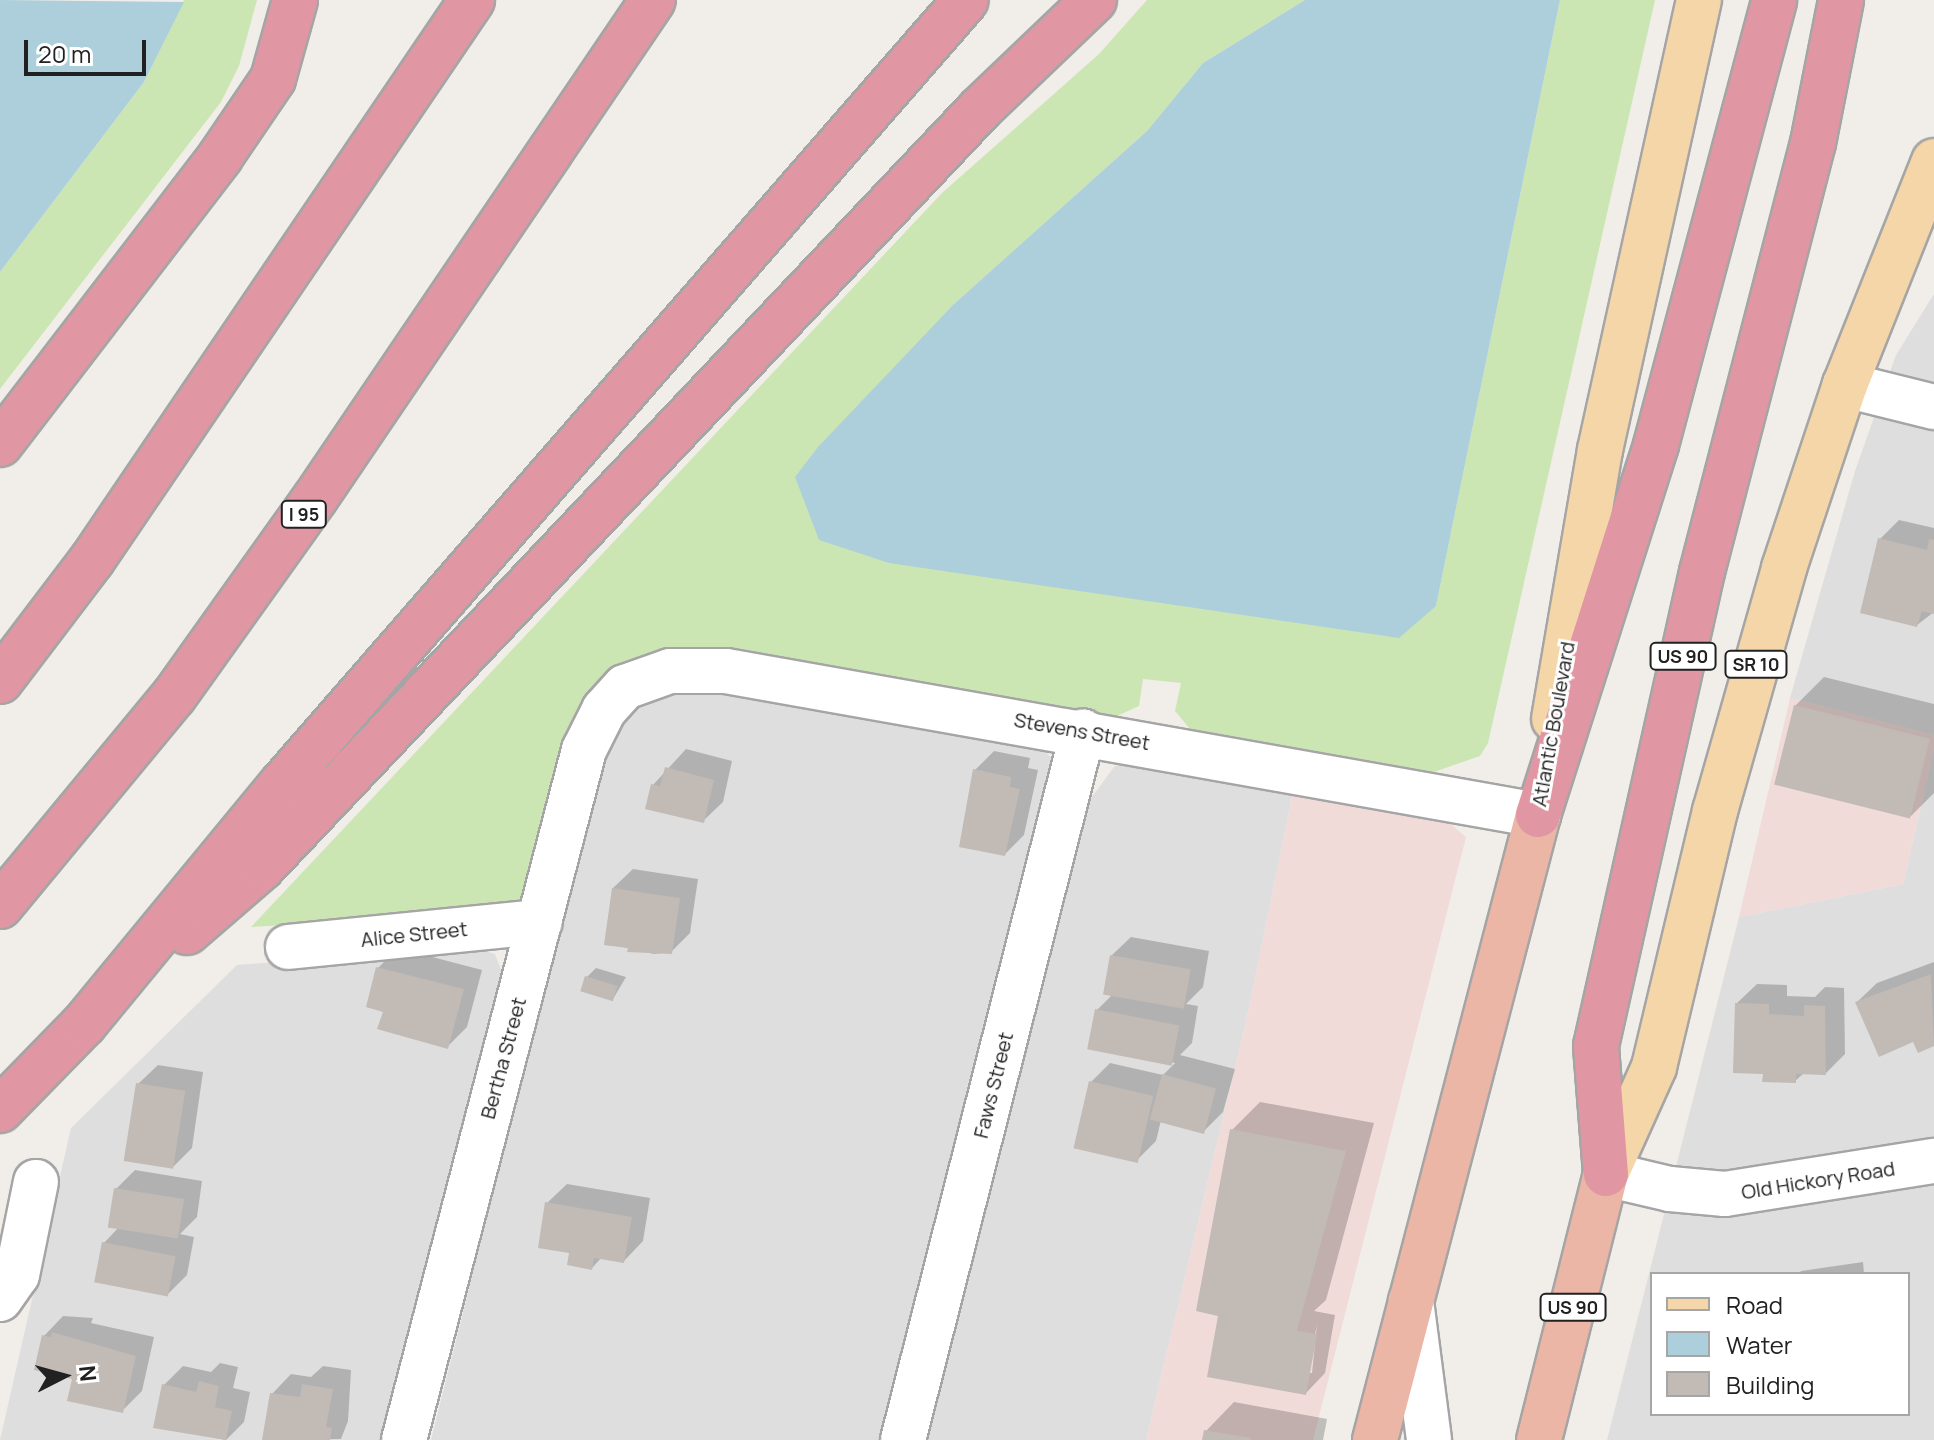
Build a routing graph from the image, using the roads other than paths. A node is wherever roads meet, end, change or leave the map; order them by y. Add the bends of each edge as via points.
1 (295, 0) edge
2 (472, 0) edge
3 (653, 0) edge
4 (966, 0) edge
5 (1094, 0) edge
6 (1699, 0) edge
7 (1774, 0) edge
8 (1841, 0) edge
9 (1866, 0) edge
10 (1813, 143) junction
11 (1934, 161) edge
12 (1845, 385) junction
13 (1934, 407) edge
14 (0, 444) edge
15 (0, 681) edge
16 (625, 687) joint
17 (1083, 731) junction
18 (1538, 815) junction
19 (0, 906) edge
20 (540, 922) junction
21 (288, 947) dead end
22 (84, 1024) junction
23 (0, 1110) edge
24 (1934, 1161) edge
25 (1606, 1174) junction
26 (36, 1182) dead end
27 (1411, 1298) junction
28 (0, 1299) edge
29 (404, 1440) edge
30 (903, 1440) edge
31 (1375, 1440) edge
32 (1429, 1440) edge
33 (1539, 1440) edge

1 - 14 highway via 273,79 220,157
2 - 15 highway via 92,560
3 - 19 highway, I 95 via 183,684
4 - 22 highway via 282,784
5 - 22 highway via 979,110 262,867
6 - 18 main road, Atlantic Boulevard via 1600,450
7 - 18 highway via 1656,445
8 - 10 highway
9 - 10 highway, US 90
10 - 25 highway, US 90 via 1702,572 1596,1046
11 - 12 main road, SR 10
12 - 13 street
12 - 25 main road, SR 10 via 1731,750 1654,1067
16 - 17 street, Stevens Street via 670,671 726,671
16 - 20 street, Bertha Street via 604,710 584,750
17 - 18 street, Stevens Street
17 - 30 street, Faws Street
18 - 27 highway, Atlantic Boulevard
20 - 21 street, Alice Street
20 - 29 street, Bertha Street
22 - 23 highway
24 - 25 street, Old Hickory Road via 1725,1194 1670,1189
25 - 33 highway, US 90
26 - 28 street via 17,1275
27 - 31 highway, Atlantic Boulevard
27 - 32 street

